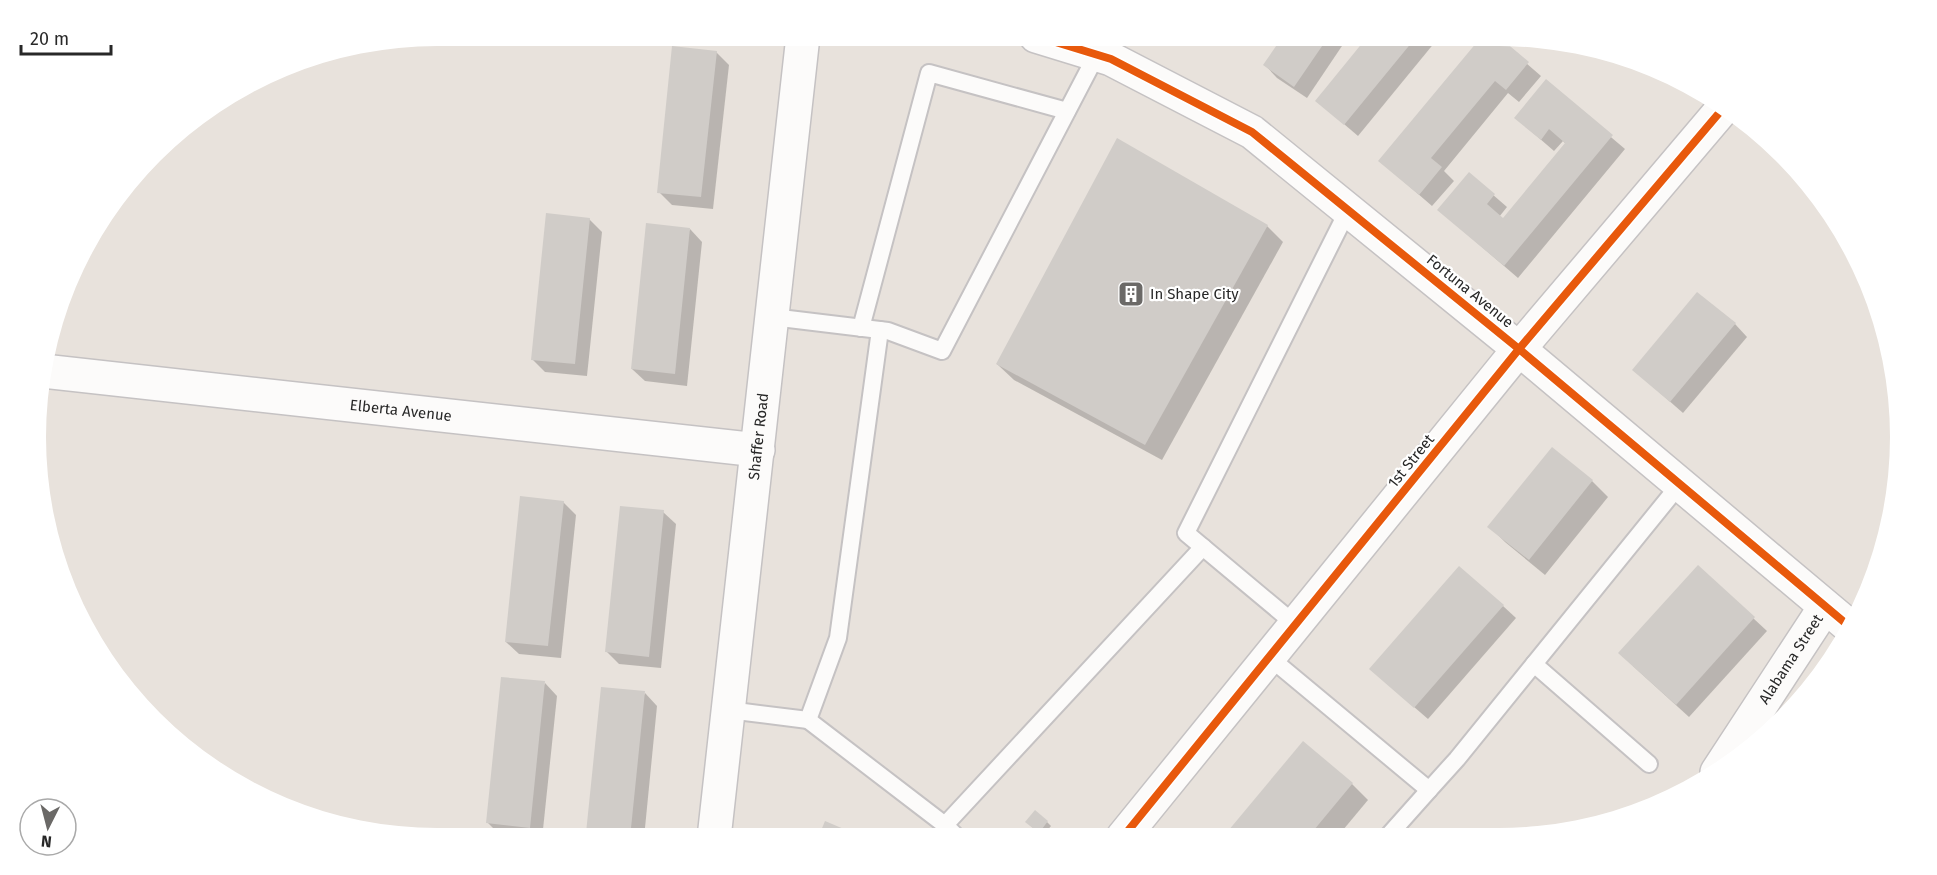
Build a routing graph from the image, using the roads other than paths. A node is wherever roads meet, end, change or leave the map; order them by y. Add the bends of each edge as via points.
1 (802, 46) edge
2 (1070, 46) edge
3 (1097, 54) junction
4 (1067, 111) junction
5 (1718, 113) edge
6 (1348, 210) junction
7 (772, 317) junction
8 (861, 328) junction
9 (879, 330) junction
10 (1519, 349) junction
11 (52, 372) edge
12 (758, 450) junction
13 (1680, 484) junction
14 (1203, 547) junction
15 (1838, 617) edge
16 (1296, 625) junction
17 (1269, 657) junction
18 (1534, 664) junction
19 (728, 710) junction
20 (808, 720) junction
21 (1733, 752) edge
22 (1649, 764) dead end
23 (1429, 790) junction
24 (715, 828) edge
25 (947, 828) edge
26 (954, 828) edge
27 (1130, 828) edge
28 (1395, 828) edge

1 - 7 street, Shaffer Road
2 - 3 street, Fortuna Avenue
3 - 4 lane
3 - 6 street, Fortuna Avenue via 1252,132
4 - 8 lane via 929,73
4 - 9 lane via 942,351
5 - 10 street, 1st Street
6 - 10 street, Fortuna Avenue
6 - 14 lane via 1186,533
7 - 8 lane
7 - 12 street, Shaffer Road
8 - 9 lane
9 - 20 lane via 838,638
10 - 13 street, Fortuna Avenue
10 - 16 street, 1st Street
11 - 12 street, Elberta Avenue
12 - 19 street, Shaffer Road
13 - 15 street, Fortuna Avenue
13 - 18 lane
14 - 16 lane
14 - 26 lane
15 - 21 street, Alabama Street
16 - 17 street, 1st Street
17 - 23 lane
17 - 27 street, 1st Street
18 - 22 lane
18 - 23 lane
19 - 20 lane
19 - 24 street, Shaffer Road
20 - 25 lane
23 - 28 lane

